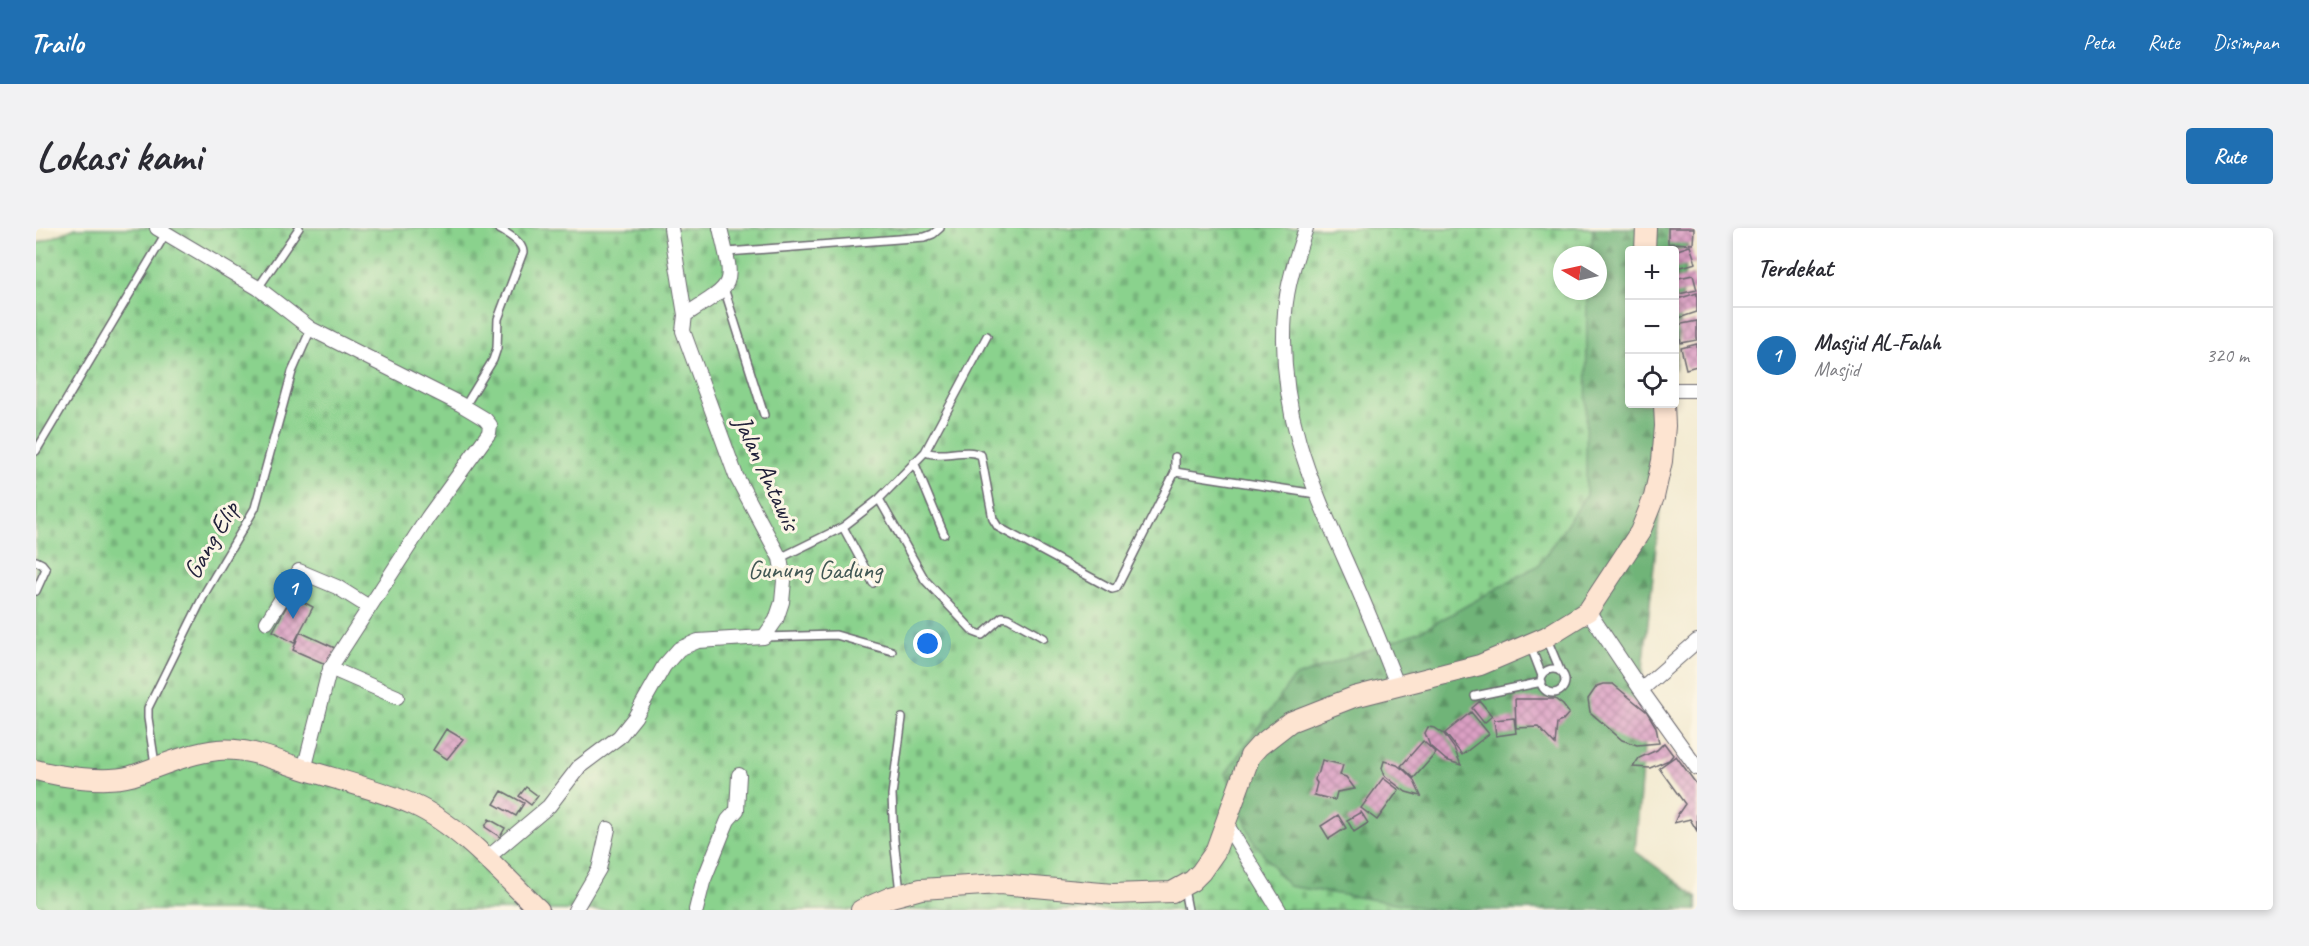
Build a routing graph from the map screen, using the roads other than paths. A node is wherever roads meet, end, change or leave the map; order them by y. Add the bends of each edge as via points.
1 (299, 228) edge
2 (498, 228) edge
3 (671, 228) edge
4 (720, 228) edge
5 (940, 228) edge
6 (1306, 228) edge
7 (1646, 228) edge
8 (162, 231) edge
9 (1645, 246) edge
10 (727, 252) junction
11 (258, 288) junction
12 (724, 288) junction
13 (685, 315) junction
14 (311, 329) junction
15 (987, 336) dead end
16 (1679, 390) edge
17 (1697, 390) edge
18 (465, 406) junction
19 (1665, 408) edge
20 (764, 415) dead end
21 (36, 451) edge
22 (925, 452) junction
23 (1175, 457) dead end
24 (914, 462) junction
25 (1175, 472) junction
26 (1316, 494) junction
27 (879, 499) junction
28 (843, 527) junction
29 (944, 534) dead end
30 (780, 558) junction
31 (36, 561) edge
32 (873, 583) dead end
33 (36, 591) edge
34 (369, 607) junction
35 (1588, 611) junction
36 (267, 622) dead end
37 (764, 638) junction
38 (1044, 638) dead end
39 (1538, 640) junction
40 (1697, 641) edge
41 (892, 651) dead end
42 (330, 668) junction
43 (1560, 670) junction
44 (1542, 679) junction
45 (1398, 687) junction
46 (1641, 690) junction
47 (1475, 696) dead end
48 (397, 697) dead end
49 (902, 718) dead end
50 (156, 767) junction
51 (1697, 768) edge
52 (36, 770) edge
53 (304, 770) junction
54 (739, 775) dead end
55 (1225, 822) junction
56 (608, 829) dead end
57 (486, 859) junction
58 (1184, 886) junction
59 (900, 895) junction
60 (539, 910) edge
61 (575, 910) edge
62 (696, 910) edge
63 (861, 910) edge
64 (1188, 910) edge
65 (1279, 910) edge

1 - 11 lane
2 - 18 lane via 518,243 523,252 498,319 493,360
3 - 13 street, Jalan Antawis
4 - 10 street
5 - 10 lane via 925,237
6 - 26 street via 1291,275 1284,344 1295,436
7 - 9 street
8 - 11 street
8 - 21 lane
10 - 12 street via 730,275
11 - 14 street
12 - 13 street
12 - 20 lane
13 - 30 street, Jalan Antawis via 683,331 733,469
14 - 18 street
14 - 50 lane, Gang Elip via 290,381 255,508 206,591 148,708
15 - 22 lane
16 - 17 street
18 - 34 street via 489,423 489,433
19 - 35 street via 1662,462 1654,497 1640,532
22 - 24 lane
22 - 25 lane via 981,455 993,519 998,527 1112,589 1119,583
23 - 25 lane
24 - 27 lane
24 - 29 lane
25 - 26 lane
26 - 45 street
27 - 28 lane
27 - 38 lane via 925,580 974,632 982,635 1002,617
28 - 30 lane
28 - 32 lane
30 - 37 street, Jalan Antawis via 782,602
31 - 33 lane via 46,569
34 - 36 street via 299,571
34 - 42 street
35 - 39 street
35 - 46 street
37 - 41 lane via 836,634
37 - 57 street via 699,641 679,649 619,737 579,767 549,806
39 - 43 lane
39 - 44 lane
39 - 45 street via 1480,665
40 - 46 street
42 - 48 street
42 - 53 street
43 - 44 lane via 1550,670
43 - 44 lane via 1565,680 1561,690 1551,692 1543,687
44 - 47 lane
45 - 55 street via 1354,697 1290,722 1259,746 1244,768
46 - 51 street
49 - 59 lane via 892,795
50 - 52 street via 128,777 93,778
50 - 53 street via 218,750 251,752
53 - 57 street via 415,806 444,822
54 - 62 street via 737,810 728,819
55 - 58 street via 1215,852 1201,872
55 - 65 street
56 - 61 street via 599,869
57 - 60 street
58 - 59 street via 1164,893 1113,894 1000,884
58 - 64 lane
59 - 63 street

